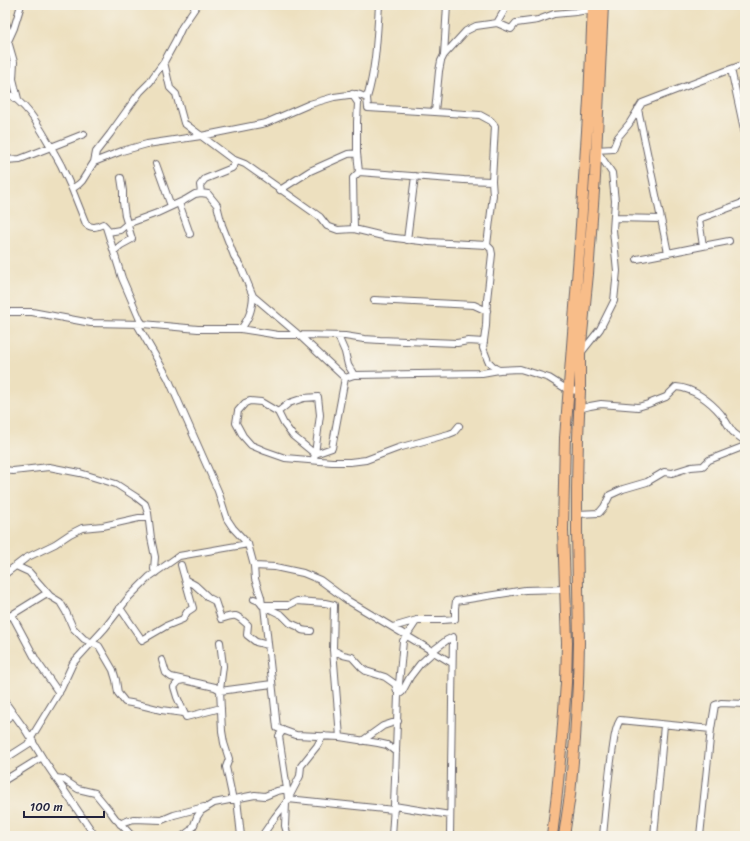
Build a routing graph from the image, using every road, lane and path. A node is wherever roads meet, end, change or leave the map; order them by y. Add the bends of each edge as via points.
1 (21, 5) edge
2 (197, 5) edge
3 (379, 5) edge
4 (447, 5) edge
5 (504, 5) edge
6 (603, 5) edge
7 (593, 7) edge
8 (5, 21) edge
9 (497, 24) junction
10 (8, 41) junction
11 (444, 55) junction
12 (164, 62) junction
13 (745, 64) edge
14 (731, 69) junction
15 (5, 92) edge
16 (352, 94) junction
17 (367, 98) junction
18 (18, 99) junction
19 (638, 109) junction
20 (435, 112) junction
21 (84, 134) dead end
22 (745, 134) edge
23 (201, 136) junction
24 (51, 147) junction
25 (596, 150) junction
26 (357, 153) junction
27 (5, 160) edge
28 (237, 161) junction
29 (94, 162) junction
30 (156, 164) dead end
31 (359, 172) junction
32 (415, 176) junction
33 (121, 178) dead end
34 (492, 181) junction
35 (72, 189) junction
36 (280, 190) junction
37 (200, 193) junction
38 (745, 202) edge
39 (179, 203) junction
40 (171, 206) junction
41 (614, 218) junction
42 (661, 219) junction
43 (126, 224) junction
44 (354, 229) junction
45 (108, 232) junction
46 (190, 234) dead end
47 (407, 240) junction
48 (729, 241) dead end
49 (487, 245) junction
50 (703, 246) junction
51 (114, 251) junction
52 (668, 253) junction
53 (637, 259) dead end
54 (253, 296) junction
55 (374, 300) dead end
56 (486, 311) junction
57 (5, 312) edge
58 (140, 324) junction
59 (241, 329) junction
60 (299, 335) junction
61 (338, 336) junction
62 (484, 342) junction
63 (580, 354) junction
64 (499, 370) junction
65 (354, 375) junction
66 (345, 378) junction
67 (568, 390) junction
68 (580, 391) junction
69 (579, 409) junction
70 (278, 412) junction
71 (459, 426) dead end
72 (745, 442) edge
73 (745, 446) edge
74 (314, 458) junction
75 (5, 470) edge
76 (564, 487) junction
77 (577, 488) junction
78 (577, 514) junction
79 (148, 518) junction
80 (248, 544) junction
81 (181, 565) dead end
82 (16, 566) junction
83 (254, 566) junction
84 (155, 573) junction
85 (5, 574) edge
86 (186, 580) junction
87 (566, 589) junction
88 (47, 593) junction
89 (254, 599) dead end
90 (263, 605) junction
91 (120, 608) junction
92 (12, 615) junction
93 (5, 619) edge
94 (417, 620) junction
95 (393, 627) junction
96 (311, 630) dead end
97 (407, 635) junction
98 (92, 642) junction
99 (220, 642) dead end
100 (268, 645) junction
101 (333, 650) junction
102 (433, 651) junction
103 (162, 660) dead end
104 (452, 662) junction
105 (166, 673) junction
106 (184, 680) junction
107 (272, 684) junction
108 (174, 687) junction
109 (220, 691) junction
110 (59, 693) junction
111 (398, 695) junction
112 (5, 702) edge
113 (745, 704) edge
114 (221, 708) junction
115 (184, 713) junction
116 (13, 714) junction
117 (5, 720) edge
118 (398, 721) junction
119 (664, 724) junction
120 (711, 729) junction
121 (283, 730) junction
122 (324, 736) junction
123 (340, 737) junction
124 (32, 739) junction
125 (362, 740) junction
126 (396, 752) junction
127 (42, 757) junction
128 (5, 759) edge
129 (56, 778) junction
130 (5, 780) edge
131 (287, 789) junction
132 (235, 799) junction
133 (287, 801) junction
134 (207, 806) junction
135 (394, 808) junction
136 (450, 815) junction
137 (120, 824) junction
138 (95, 836) edge
139 (132, 836) edge
140 (183, 836) edge
141 (241, 836) edge
142 (264, 836) edge
143 (288, 836) edge
144 (392, 836) edge
145 (450, 836) edge
146 (552, 836) edge
147 (564, 836) edge
148 (603, 836) edge
149 (654, 836) edge
150 (700, 836) edge

1 - 10 street
2 - 12 street
3 - 17 street via 372,82
4 - 11 street
5 - 9 street via 504,11
6 - 25 highway
7 - 9 street via 516,23 511,29
7 - 67 highway via 580,241
8 - 10 street
9 - 11 street via 476,26 466,31
10 - 18 street via 14,62 13,79
11 - 20 street via 439,71
12 - 23 street via 170,88 176,94 184,123
12 - 29 street via 96,152
13 - 14 street
14 - 19 street via 642,103
14 - 22 street
15 - 18 street
16 - 17 street via 360,94
16 - 23 street via 310,104 266,123
16 - 26 street via 358,103
17 - 20 street via 368,108
18 - 24 street via 37,122
19 - 25 street via 618,137 613,149
19 - 42 street
20 - 34 street via 480,114 491,121 495,126
21 - 24 street
23 - 28 street
23 - 29 street via 147,144
24 - 27 street via 20,159
24 - 35 street
25 - 41 street via 612,174
25 - 63 highway
26 - 31 street
26 - 36 street via 348,154 310,171
28 - 36 street
28 - 37 street via 232,168 205,179 200,185
29 - 35 street via 82,181
30 - 40 street
31 - 32 street
31 - 44 street via 353,178
32 - 34 street
32 - 47 street
33 - 43 street
34 - 49 street via 493,195
35 - 45 street via 86,224 96,227 102,224
36 - 44 street via 320,217 327,226 338,230
37 - 39 street
37 - 54 street via 208,194 217,205 234,256
38 - 50 street via 699,219
39 - 40 street
39 - 46 street
40 - 43 street
41 - 42 street
41 - 63 street via 617,271 614,301 600,329
42 - 52 street
43 - 45 street via 120,230
43 - 51 street via 132,239
44 - 47 street
45 - 51 street
47 - 49 street
48 - 50 street
49 - 56 street via 492,254
50 - 52 street
51 - 58 street
52 - 53 street
54 - 59 street via 252,308
54 - 60 street
55 - 56 street via 474,305
56 - 62 street
57 - 58 street via 29,311 91,323
58 - 59 street via 198,329
58 - 80 street via 168,378 218,491 227,519
59 - 60 street via 278,335
60 - 61 street
60 - 66 street
61 - 62 street via 380,340
61 - 65 street
62 - 64 street via 483,348 488,362
63 - 68 highway
64 - 65 street via 482,373
64 - 67 street via 520,369 549,378
65 - 66 street
66 - 74 street via 332,448
67 - 68 street
67 - 76 highway
68 - 69 highway
69 - 72 street via 601,404 638,407 666,397 676,387 684,388 698,394 712,406
69 - 77 highway
70 - 74 street via 293,436
70 - 74 street via 289,403 318,397 320,415
70 - 74 street via 262,402 250,401 238,411 236,423 251,445 285,458
71 - 74 street via 449,434 366,460 350,462
73 - 78 street via 709,460 703,466 672,473 664,472 647,482 623,488 610,495 599,512
75 - 79 street via 49,467 116,484 145,504
76 - 77 highway
76 - 87 highway
77 - 78 highway
78 - 147 highway via 579,663 575,739
79 - 82 street via 82,528
79 - 84 street
80 - 83 street
80 - 84 street via 179,556
81 - 86 street
82 - 85 street
82 - 88 street via 29,572
83 - 90 street
83 - 95 street via 275,567 303,573 320,580 347,600
84 - 91 street via 128,596
86 - 91 street via 193,608 183,619 142,640
86 - 100 street via 215,601 220,619 235,615 248,625 247,634 256,642
87 - 94 street via 525,590 456,601 455,619
87 - 146 highway via 566,683
88 - 92 street
88 - 98 street via 60,602 73,628 84,639
89 - 90 street
90 - 96 street via 300,629
90 - 100 street
90 - 101 street via 290,605 297,601 334,605
91 - 98 street
92 - 93 street
92 - 110 street via 36,660
94 - 95 street
94 - 97 street
95 - 97 street
97 - 102 street
97 - 111 street via 403,641
98 - 110 street via 73,663
98 - 115 street via 100,646 104,652 116,680 118,693 125,702
99 - 109 street via 223,666
100 - 107 street
101 - 111 street via 352,658 366,671 385,677 395,684
101 - 123 street
102 - 104 street
102 - 104 street via 453,637
102 - 111 street via 420,664
103 - 105 street
104 - 136 street
105 - 106 street
105 - 108 street
106 - 108 street via 179,681
106 - 109 street via 215,687
107 - 109 street
107 - 121 street via 277,728
108 - 115 street
109 - 114 street
110 - 124 street
111 - 118 street
112 - 116 street
113 - 120 street via 715,705
114 - 115 street via 186,717
114 - 132 street via 224,744 229,759 226,767
116 - 117 street
116 - 124 street
118 - 125 street via 383,726
118 - 126 street
119 - 120 street
119 - 148 street via 621,720 618,722 609,773
119 - 149 street
120 - 150 street
121 - 122 street via 296,735
121 - 131 street via 278,736
122 - 123 street
122 - 133 street via 302,766 300,776
123 - 125 street
124 - 127 street
124 - 128 street
125 - 126 street via 387,745
126 - 135 street
127 - 129 street
127 - 130 street
129 - 137 street via 78,789 95,793
129 - 138 street
131 - 132 street via 265,796 255,794
131 - 133 street
132 - 134 street
132 - 141 street
133 - 135 street
133 - 142 street
133 - 143 street via 285,826
134 - 137 street via 162,820 134,819
134 - 140 street via 196,816 191,830
135 - 136 street
135 - 144 street
136 - 145 street
137 - 139 street

